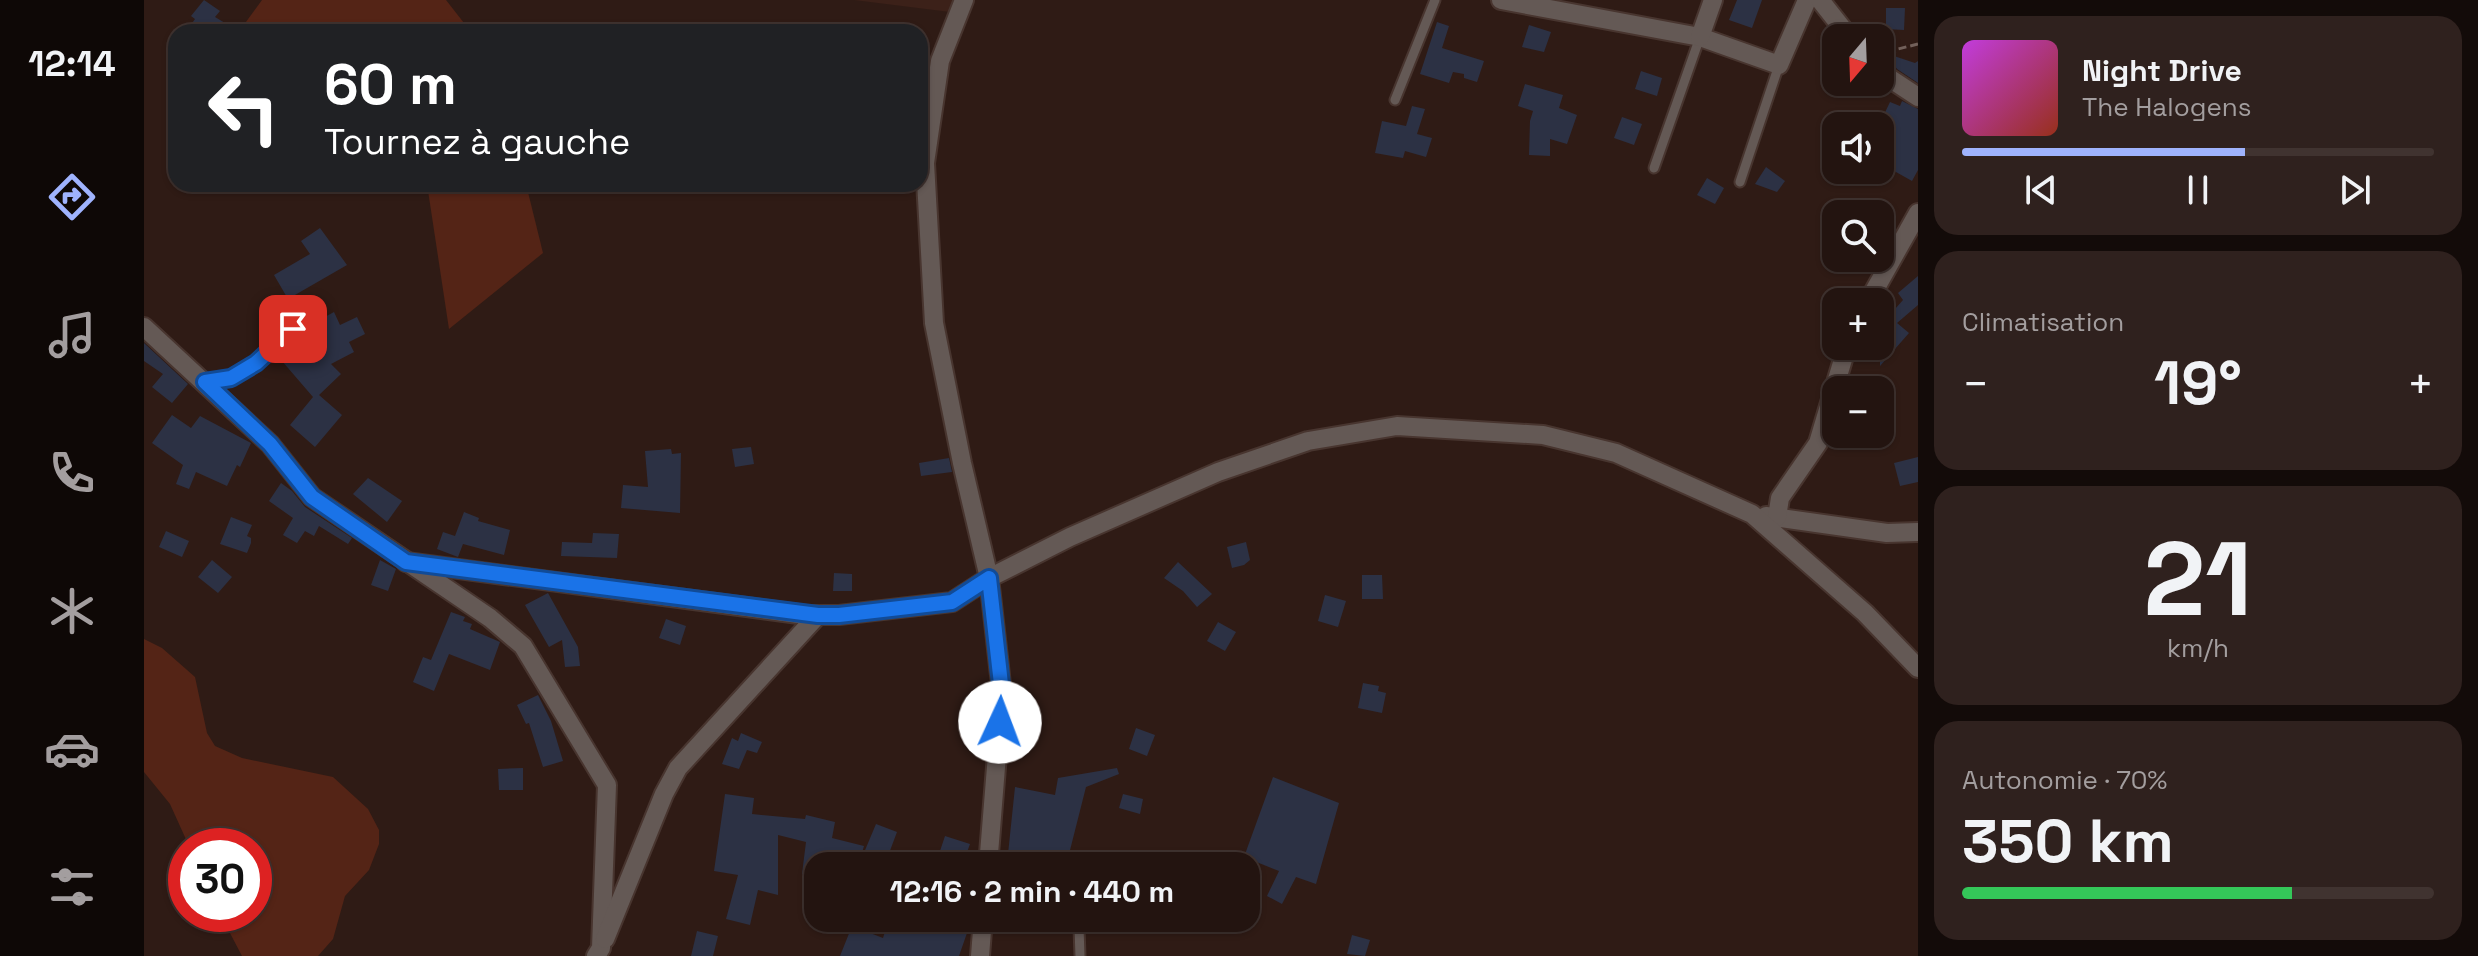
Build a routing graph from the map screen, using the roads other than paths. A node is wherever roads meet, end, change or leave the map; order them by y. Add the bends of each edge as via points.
1 (964, 0) edge
2 (1435, 0) edge
3 (1501, 0) edge
4 (1713, 0) edge
5 (1807, 0) edge
6 (1820, 0) edge
7 (1839, 24) edge
8 (1700, 37) junction
9 (1779, 65) junction
10 (1894, 81) edge
11 (1918, 97) edge
12 (1395, 100) dead end
13 (928, 143) edge
14 (1654, 168) dead end
15 (1740, 182) dead end
16 (927, 192) edge
17 (1918, 213) edge
18 (1876, 288) edge
19 (312, 313) dead end
20 (144, 327) edge
21 (1843, 360) edge
22 (205, 382) junction
23 (1752, 514) junction
24 (1777, 517) junction
25 (1918, 532) edge
26 (406, 562) junction
27 (989, 578) junction
28 (818, 615) junction
29 (1918, 668) edge
30 (989, 852) edge
31 (982, 932) edge
32 (1079, 932) edge
33 (599, 952) edge
34 (980, 956) edge
35 (1080, 956) edge

1 - 13 street via 940,61
2 - 12 lane
3 - 8 street
4 - 8 street
5 - 9 street
6 - 7 street
8 - 9 street
8 - 14 lane
9 - 15 lane
10 - 11 street
16 - 27 street via 934,323
17 - 18 street
19 - 22 lane via 256,363 231,378
20 - 22 street
21 - 24 street via 1818,443 1780,498
22 - 26 street via 270,444 312,497
23 - 24 street
23 - 27 street via 1616,453 1572,442 1543,435 1397,426 1308,441 1218,472
23 - 29 street via 1865,613
24 - 25 street via 1887,533
26 - 28 street
26 - 33 street via 523,646 607,785
27 - 28 street via 952,602
27 - 30 street via 1002,693
28 - 33 street via 678,768
31 - 34 street
32 - 35 lane

